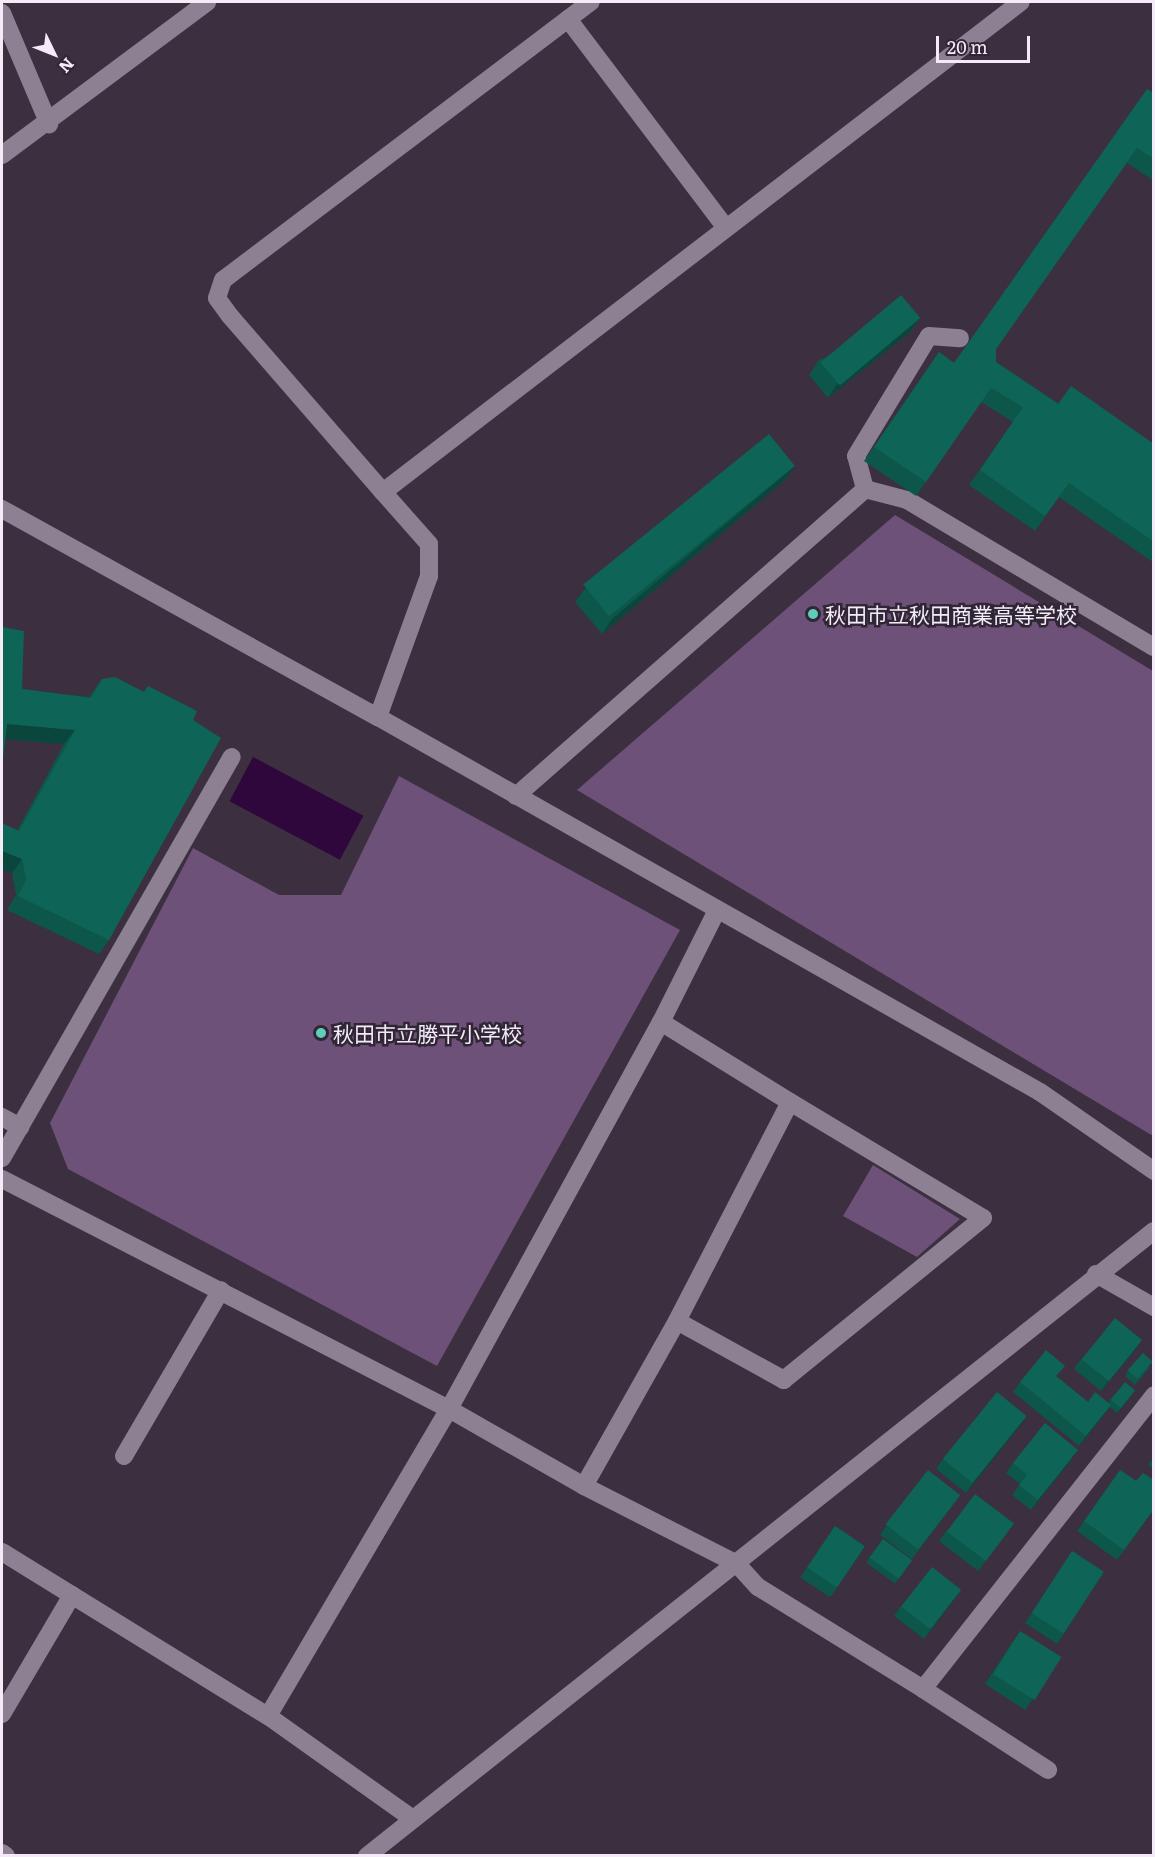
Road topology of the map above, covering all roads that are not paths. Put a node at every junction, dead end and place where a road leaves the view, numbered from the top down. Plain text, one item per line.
1 (207, 2) edge
2 (591, 2) edge
3 (1021, 2) edge
4 (2, 13) edge
5 (568, 19) junction
6 (48, 124) junction
7 (2, 155) edge
8 (726, 228) junction
9 (960, 338) dead end
10 (865, 489) junction
11 (383, 492) junction
12 (2, 509) edge
13 (1154, 647) edge
14 (378, 717) junction
15 (232, 757) dead end
16 (516, 796) junction
17 (717, 910) junction
18 (661, 1022) junction
19 (790, 1102) junction
20 (2, 1117) edge
21 (20, 1127) junction
22 (2, 1158) edge
23 (1154, 1171) edge
24 (2, 1179) edge
25 (1154, 1231) edge
26 (1096, 1274) junction
27 (221, 1290) junction
28 (1154, 1307) edge
29 (677, 1321) junction
30 (1154, 1395) edge
31 (449, 1409) junction
32 (124, 1456) dead end
33 (584, 1486) junction
34 (2, 1552) edge
35 (737, 1564) junction
36 (72, 1595) junction
37 (923, 1689) junction
38 (2, 1714) edge
39 (268, 1716) junction
40 (1048, 1770) dead end
41 (412, 1819) junction
42 (2, 1853) edge
43 (6, 1856) edge
44 (367, 1856) edge

1 - 6 street
2 - 5 street
3 - 8 street
4 - 6 street
5 - 8 street
5 - 11 street
6 - 7 street
8 - 11 street
9 - 10 street
10 - 13 street
10 - 16 street
11 - 14 street
12 - 14 street
14 - 16 street
15 - 21 street
16 - 17 street
17 - 18 street
17 - 23 street
18 - 19 street
18 - 31 street
19 - 29 street
19 - 29 street
20 - 21 street
21 - 22 street
24 - 27 street
25 - 26 street
26 - 28 street
26 - 35 street
27 - 31 street
27 - 32 street
29 - 33 street
30 - 37 street
31 - 33 street
31 - 39 street
33 - 35 street
34 - 36 street
35 - 37 street
35 - 41 street
36 - 38 street
36 - 39 street
37 - 40 street
39 - 41 street
41 - 44 street
42 - 43 street

